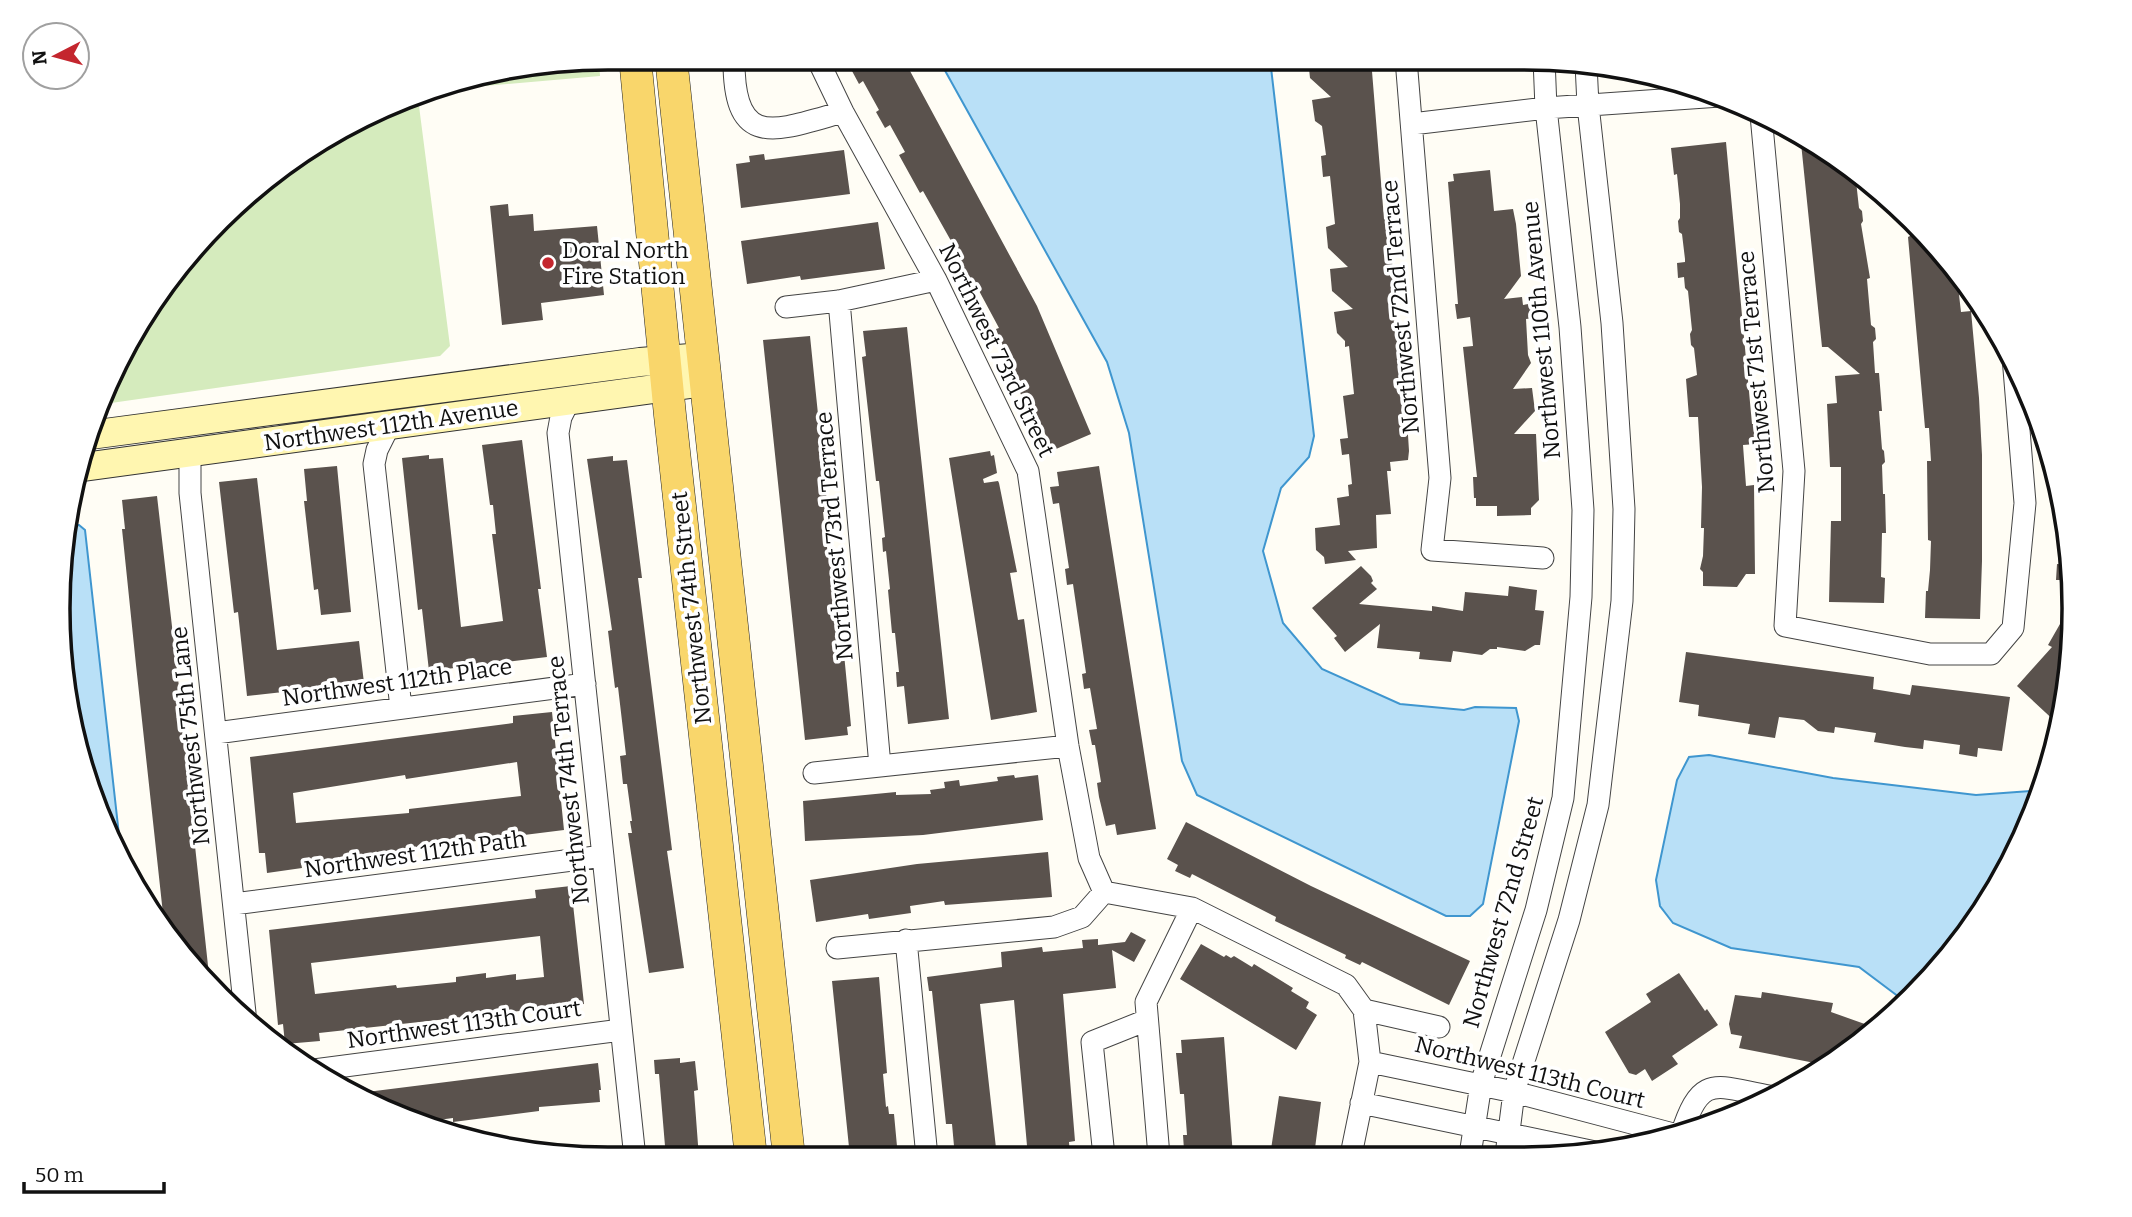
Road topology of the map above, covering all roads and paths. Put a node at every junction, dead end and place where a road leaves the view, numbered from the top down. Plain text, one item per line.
1 (636, 70) edge
2 (672, 70) edge
3 (735, 70) edge
4 (823, 70) edge
5 (1407, 70) edge
6 (1544, 71) edge
7 (1586, 74) edge
8 (1694, 98) edge
9 (1588, 106) junction
10 (1546, 108) junction
11 (843, 112) junction
12 (1412, 124) junction
13 (1762, 126) edge
14 (936, 280) junction
15 (839, 302) junction
16 (786, 307) dead end
17 (704, 369) junction
18 (666, 373) junction
19 (2016, 391) edge
20 (570, 399) junction
21 (159, 426) junction
22 (389, 426) junction
23 (99, 434) edge
24 (186, 453) junction
25 (89, 466) edge
26 (1544, 558) dead end
27 (1581, 597) joint
28 (584, 684) junction
29 (401, 708) junction
30 (216, 733) junction
31 (1068, 746) junction
32 (880, 766) junction
33 (814, 772) dead end
34 (603, 856) junction
35 (1104, 892) junction
36 (234, 904) junction
37 (1192, 908) junction
38 (906, 940) junction
39 (837, 948) dead end
40 (244, 1004) edge
41 (1364, 1010) junction
42 (1147, 1020) junction
43 (1439, 1027) dead end
44 (621, 1030) junction
45 (1370, 1062) junction
46 (328, 1068) edge
47 (1480, 1084) junction
48 (1514, 1092) junction
49 (1756, 1094) edge
50 (1362, 1103) junction
51 (1684, 1122) edge
52 (1474, 1125) junction
53 (1659, 1130) edge
54 (1510, 1132) junction
55 (1566, 1145) edge
56 (634, 1147) edge
57 (750, 1147) edge
58 (788, 1147) edge
59 (927, 1147) edge
60 (1103, 1147) edge
61 (1158, 1147) edge
62 (1352, 1147) edge
63 (1471, 1147) edge
64 (1507, 1147) edge

1 - 18 main road, Northwest 74th Street
2 - 17 main road, Northwest 74th Street
3 - 11 street
4 - 11 street, Northwest 73rd Street
5 - 12 street, Northwest 72nd Terrace
6 - 10 street, Northwest 110th Avenue
7 - 9 street
8 - 9 street
9 - 10 street
9 - 48 street
10 - 12 street
10 - 27 street, Northwest 110th Avenue
11 - 14 street, Northwest 73rd Street
12 - 26 street, Northwest 72nd Terrace
13 - 19 street, Northwest 71st Terrace
14 - 15 street
14 - 31 street, Northwest 73rd Street
15 - 16 street
15 - 32 street, Northwest 73rd Terrace
17 - 18 street, Northwest 112th Avenue
17 - 58 main road, Northwest 74th Street
18 - 20 street, Northwest 112th Avenue
18 - 21 street, Northwest 112th Avenue
18 - 57 main road, Northwest 74th Street
20 - 22 street, Northwest 112th Avenue
20 - 28 street, Northwest 74th Terrace
21 - 23 street, Northwest 112th Avenue
21 - 24 street
22 - 24 street, Northwest 112th Avenue
22 - 29 street
24 - 25 street, Northwest 112th Avenue
24 - 30 street, Northwest 75th Lane
27 - 47 street, Northwest 72nd Street
28 - 29 street, Northwest 112th Place
28 - 34 street, Northwest 74th Terrace
29 - 30 street, Northwest 112th Place
30 - 36 street, Northwest 75th Lane
31 - 32 street
31 - 35 street, Northwest 73rd Street
32 - 33 street
34 - 36 street, Northwest 112th Path
34 - 44 street, Northwest 74th Terrace
35 - 37 street
35 - 38 street
36 - 40 street, Northwest 75th Lane
37 - 41 street
37 - 42 street
38 - 39 street
38 - 59 street
41 - 43 street, Northwest 113th Court
41 - 45 street
42 - 60 street
42 - 61 street
44 - 46 street, Northwest 113th Court
44 - 56 street, Northwest 74th Terrace
45 - 47 street, Northwest 113th Court
45 - 50 street
47 - 48 street, Northwest 113th Court
47 - 52 street, Northwest 72nd Street
48 - 53 street, Northwest 113th Court
48 - 54 street
49 - 51 street, Northwest 113th Court
50 - 52 street
50 - 62 street
52 - 54 street
52 - 63 street, Northwest 72nd Street
54 - 55 street
54 - 64 street

